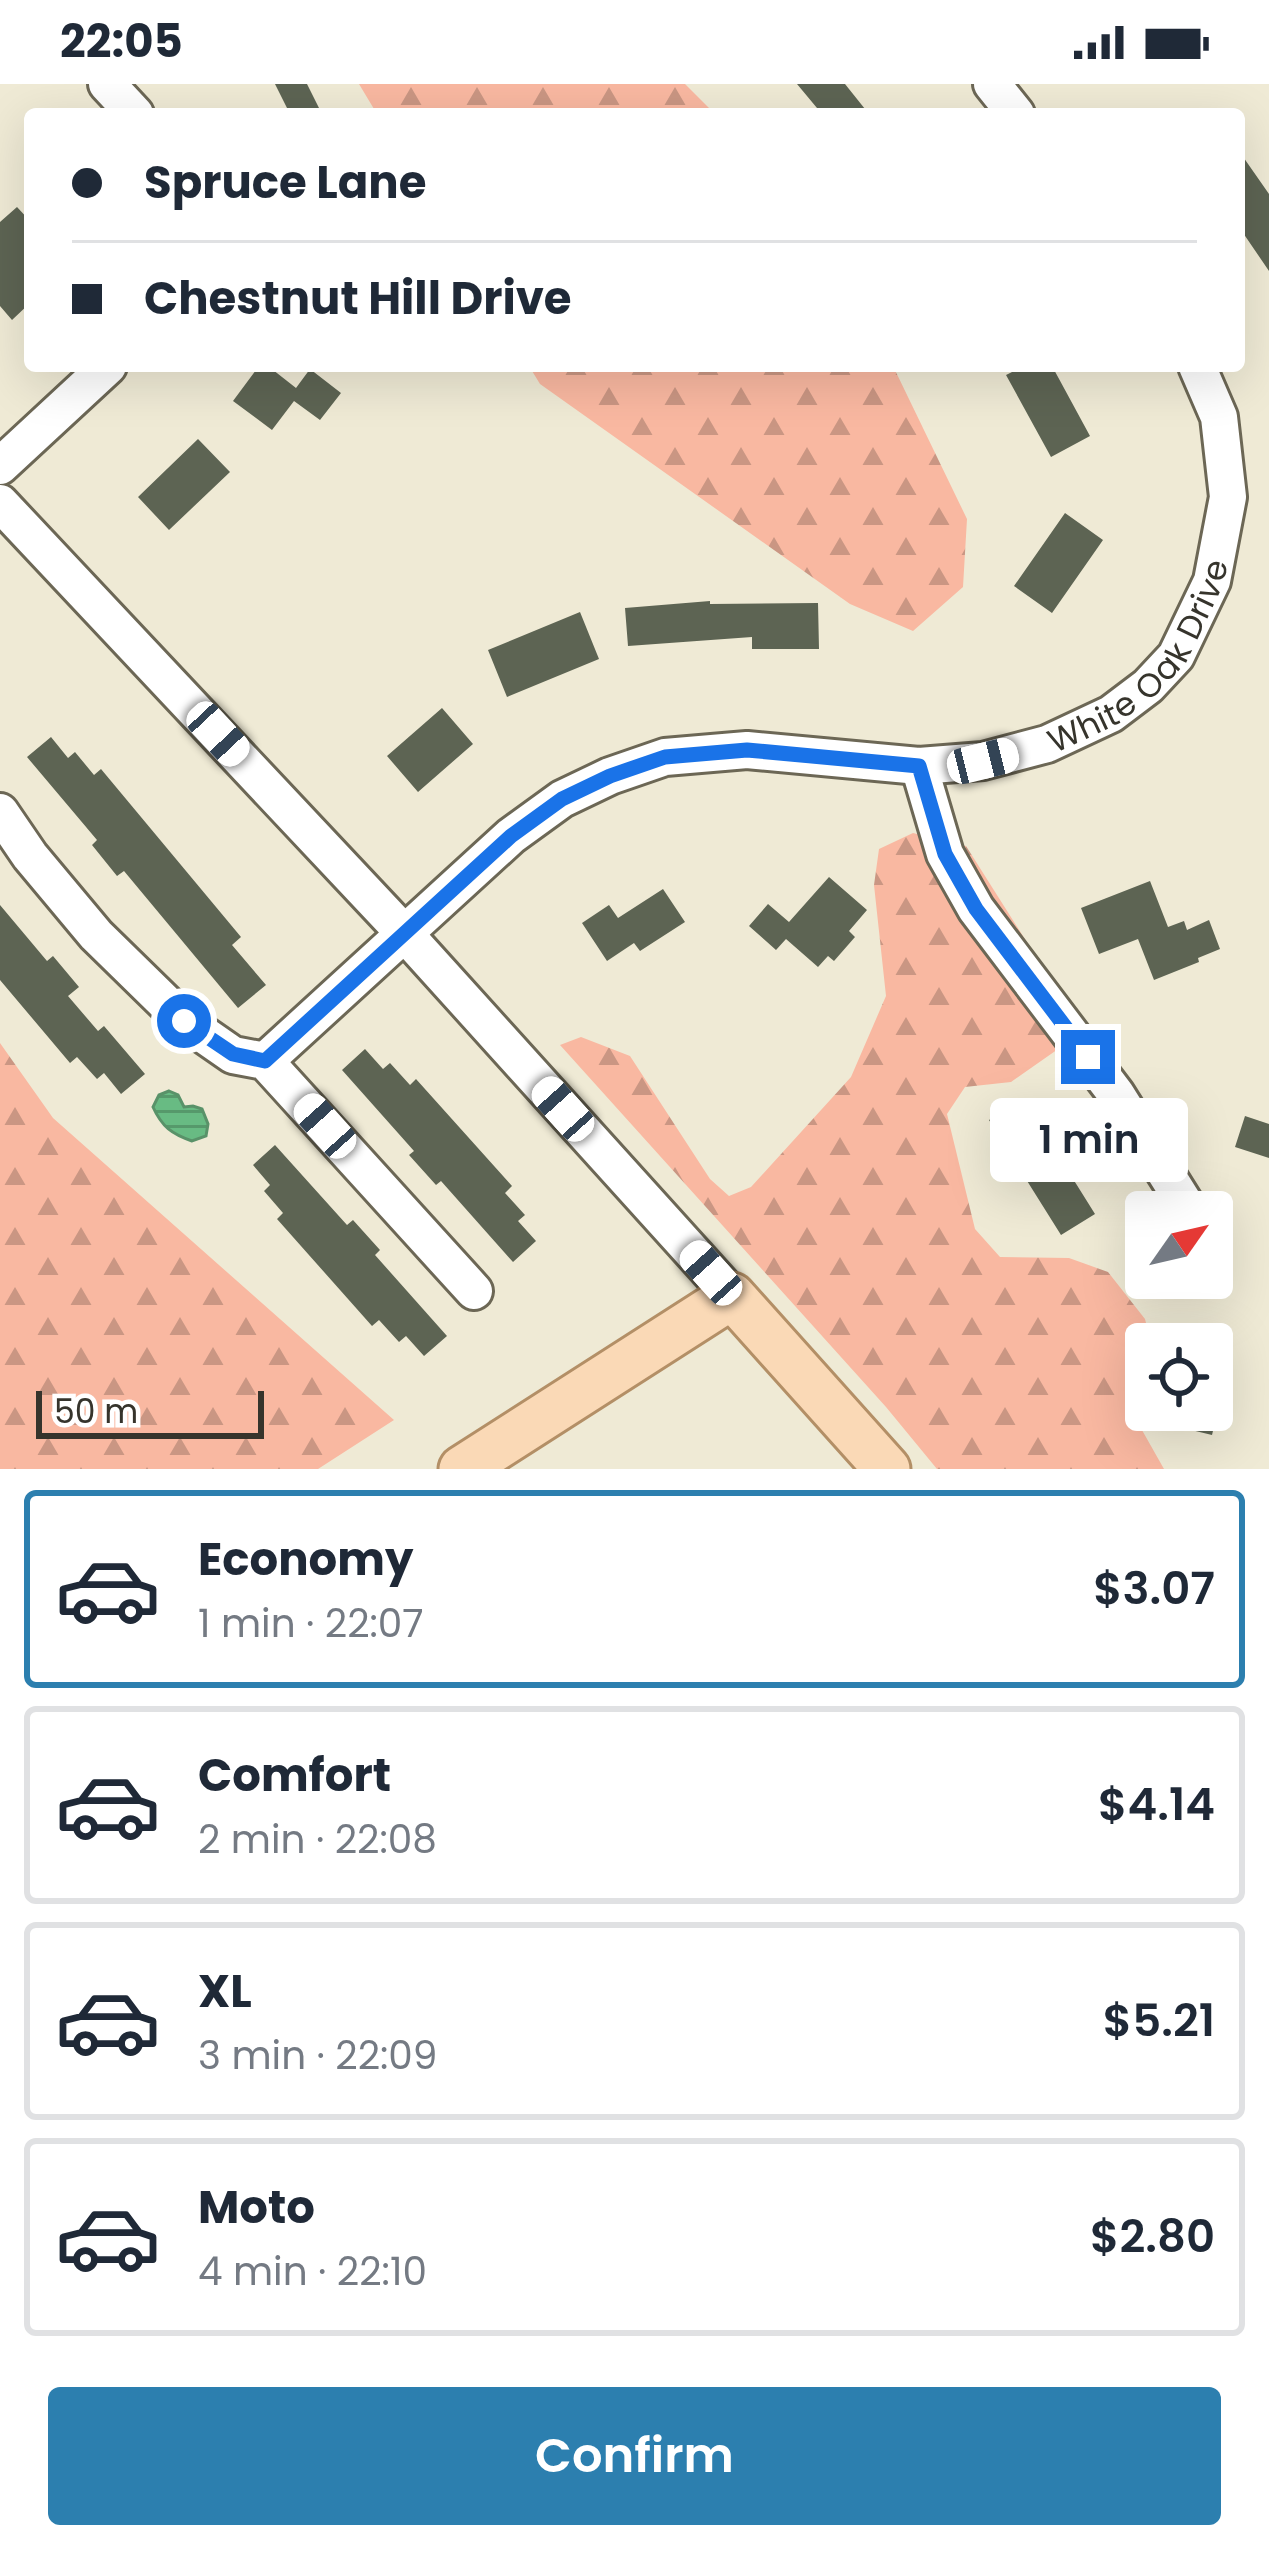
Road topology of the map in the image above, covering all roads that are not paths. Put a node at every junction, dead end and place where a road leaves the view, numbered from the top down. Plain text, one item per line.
1 (107, 84) edge
2 (992, 84) edge
3 (129, 108) edge
4 (1011, 108) edge
5 (102, 372) edge
6 (1199, 372) edge
7 (0, 466) edge
8 (0, 503) edge
9 (919, 766) junction
10 (0, 812) edge
11 (404, 933) junction
12 (265, 1061) junction
13 (1177, 1191) edge
14 (474, 1291) dead end
15 (732, 1296) junction
16 (462, 1469) edge
17 (887, 1469) edge

1 - 3 street
2 - 4 street
5 - 7 street
6 - 9 street, White Oak Drive
8 - 11 street
9 - 11 street, White Oak Drive
9 - 13 street
10 - 12 street
11 - 12 street, White Oak Drive
11 - 15 street
12 - 14 street
15 - 16 main road
15 - 17 main road

